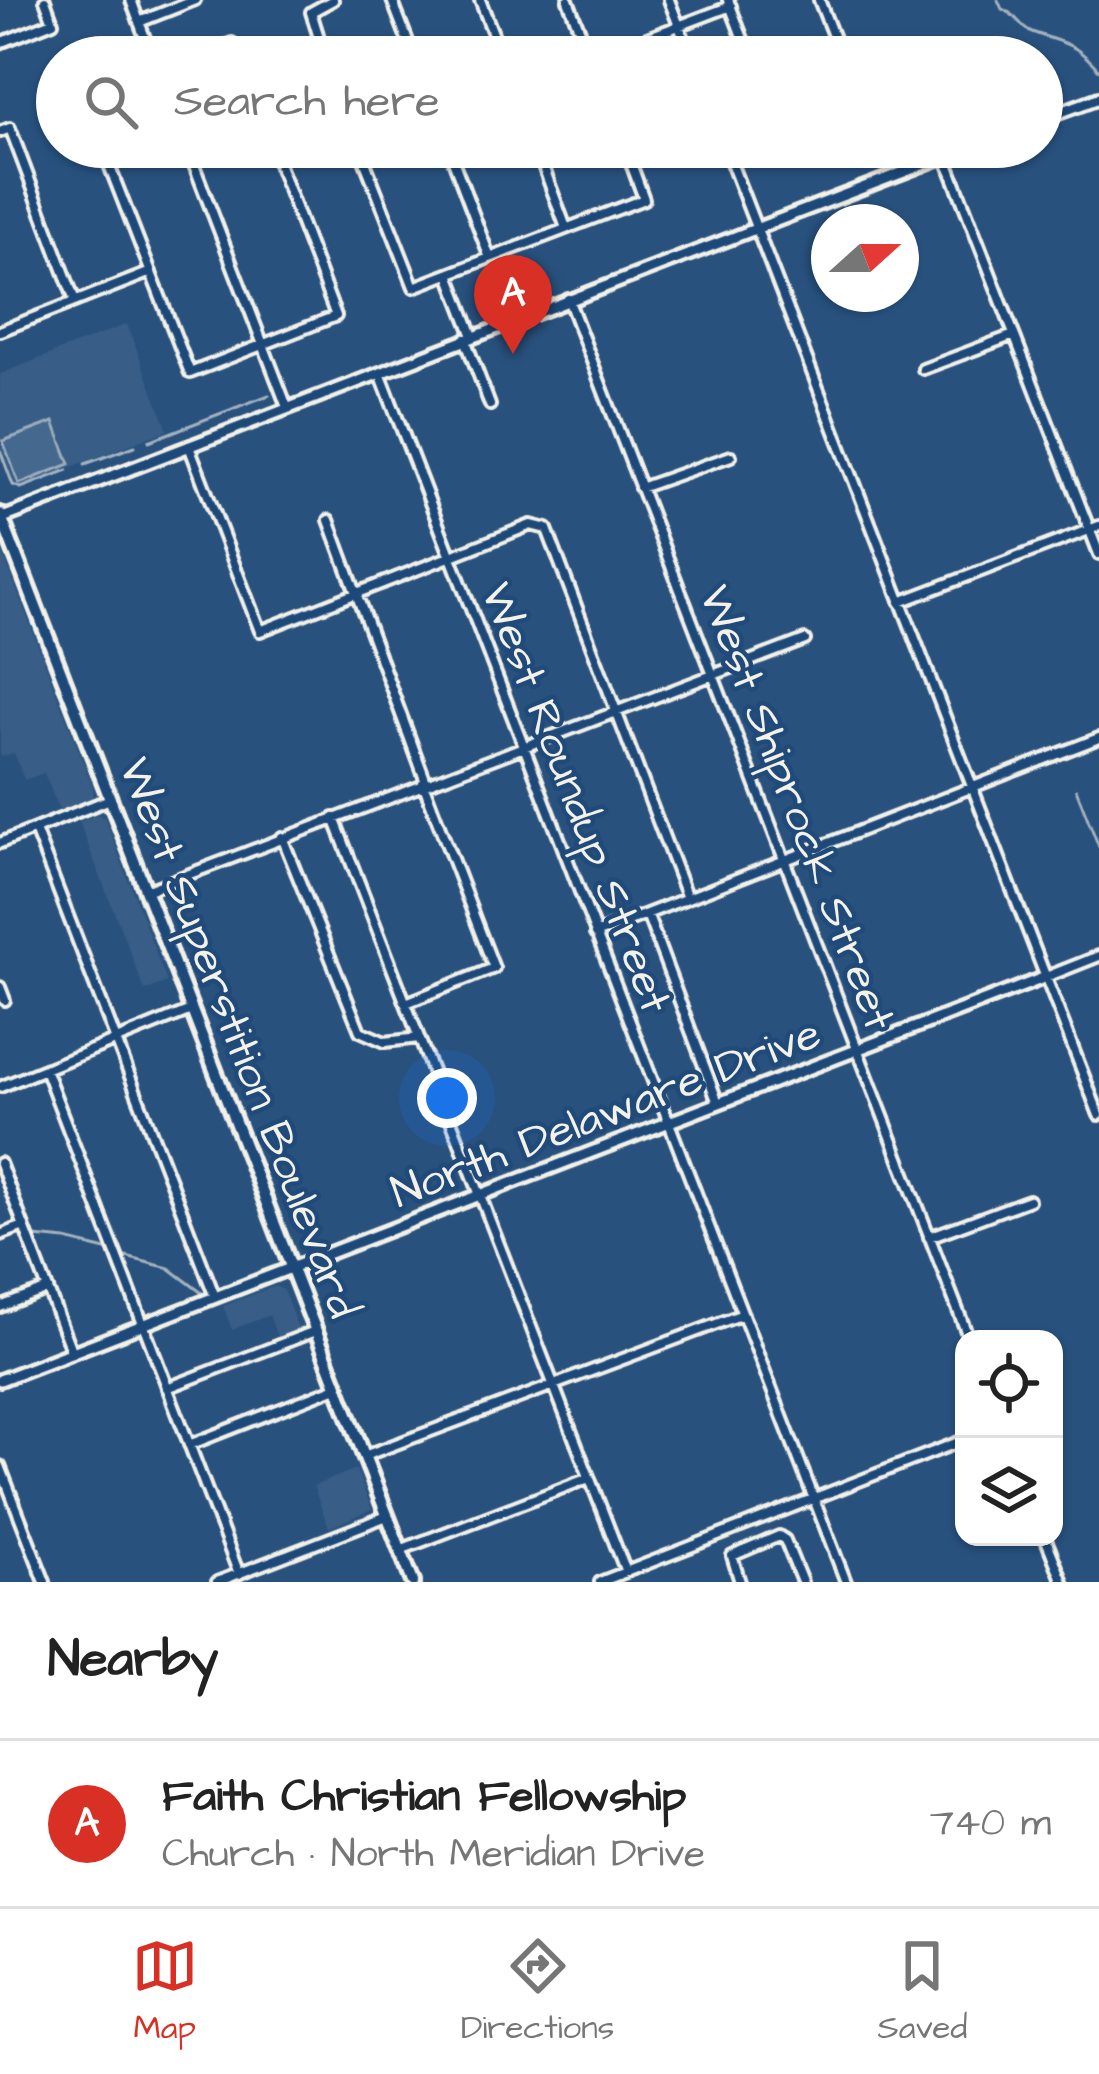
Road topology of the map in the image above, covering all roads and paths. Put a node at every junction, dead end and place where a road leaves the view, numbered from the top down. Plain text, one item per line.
1 (45, 0) edge
2 (131, 0) edge
3 (195, 0) edge
4 (332, 0) edge
5 (392, 0) edge
6 (480, 0) edge
7 (568, 0) edge
8 (669, 0) edge
9 (819, 0) edge
10 (730, 3) edge
11 (139, 22) junction
12 (679, 26) junction
13 (144, 36) edge
14 (318, 36) edge
15 (406, 36) edge
16 (494, 36) edge
17 (584, 36) edge
18 (652, 36) edge
19 (683, 36) edge
20 (742, 36) edge
21 (833, 36) edge
22 (0, 43) edge
23 (1099, 98) edge
24 (1063, 111) edge
25 (5, 130) edge
26 (110, 168) edge
27 (195, 168) edge
28 (280, 168) edge
29 (367, 168) edge
30 (456, 168) edge
31 (544, 168) edge
32 (633, 168) edge
33 (733, 168) edge
34 (913, 168) edge
35 (950, 168) edge
36 (756, 227) junction
37 (566, 228) junction
38 (490, 257) junction
39 (151, 272) junction
40 (449, 274) junction
41 (568, 299) junction
42 (76, 301) junction
43 (0, 329) edge
44 (1014, 334) junction
45 (469, 338) junction
46 (263, 345) junction
47 (923, 369) dead end
48 (379, 372) junction
49 (490, 405) dead end
50 (287, 407) junction
51 (188, 445) junction
52 (731, 456) dead end
53 (640, 488) junction
54 (0, 517) edge
55 (329, 520) dead end
56 (1094, 528) edge
57 (1099, 554) edge
58 (449, 555) junction
59 (355, 593) junction
60 (900, 602) junction
61 (805, 640) dead end
62 (712, 673) junction
63 (616, 710) junction
64 (1099, 738) edge
65 (523, 745) junction
66 (425, 783) junction
67 (972, 786) junction
68 (110, 799) junction
69 (334, 818) junction
70 (35, 830) junction
71 (283, 837) junction
72 (0, 843) edge
73 (784, 861) junction
74 (145, 891) junction
75 (687, 898) junction
76 (646, 914) junction
77 (596, 934) junction
78 (1099, 956) edge
79 (1046, 977) junction
80 (0, 987) edge
81 (5, 1000) dead end
82 (406, 1003) junction
83 (191, 1010) junction
84 (419, 1038) junction
85 (116, 1040) junction
86 (857, 1050) junction
87 (45, 1069) junction
88 (0, 1087) edge
89 (718, 1103) junction
90 (1099, 1115) edge
91 (668, 1123) junction
92 (0, 1164) edge
93 (480, 1195) junction
94 (1030, 1200) dead end
95 (24, 1226) junction
96 (0, 1235) edge
97 (929, 1237) junction
98 (291, 1268) junction
99 (48, 1289) junction
100 (215, 1297) junction
101 (0, 1307) edge
102 (743, 1314) junction
103 (143, 1325) junction
104 (315, 1330) junction
105 (965, 1330) edge
106 (72, 1353) junction
107 (0, 1380) edge
108 (554, 1384) junction
109 (337, 1387) junction
110 (167, 1388) junction
111 (955, 1443) edge
112 (189, 1445) junction
113 (364, 1456) junction
114 (0, 1466) edge
115 (590, 1478) junction
116 (814, 1498) junction
117 (388, 1516) junction
118 (1049, 1546) edge
119 (400, 1550) junction
120 (642, 1566) junction
121 (626, 1572) junction
122 (239, 1574) junction
123 (45, 1582) edge
124 (217, 1582) edge
125 (412, 1582) edge
126 (600, 1582) edge
127 (648, 1582) edge
128 (740, 1582) edge
129 (802, 1582) edge
130 (846, 1582) edge
131 (1063, 1582) edge

1 - 22 street
2 - 11 street
3 - 11 street
4 - 14 street
5 - 15 street
6 - 16 street
7 - 17 street
8 - 12 street
9 - 21 street
10 - 12 street
10 - 20 street
11 - 13 street
12 - 18 street
12 - 19 street
23 - 24 street
25 - 42 street
26 - 39 street
27 - 46 street
28 - 46 street
29 - 40 street
30 - 38 street
31 - 37 street
32 - 37 street
33 - 36 street
34 - 36 street
35 - 44 street
36 - 41 street
36 - 60 street
37 - 38 street
38 - 40 street
39 - 42 street
39 - 46 street
40 - 45 street
41 - 45 street
41 - 53 street, West Shiprock Street
42 - 43 street
44 - 47 street
44 - 56 street
45 - 48 street
45 - 49 street
46 - 50 street
48 - 50 street
48 - 58 street, West Roundup Street
50 - 51 street
51 - 54 street
51 - 59 street
52 - 53 street
53 - 62 street, West Shiprock Street
54 - 68 main road, West Superstition Boulevard
55 - 59 street
56 - 57 street
56 - 60 street
58 - 59 street
58 - 63 street
58 - 65 street, West Roundup Street
59 - 66 street
60 - 67 street
61 - 62 street
62 - 63 street
62 - 73 street, West Shiprock Street
63 - 65 street
63 - 75 street
64 - 67 street
65 - 66 street
65 - 77 street, West Roundup Street
66 - 69 street
66 - 82 street
67 - 73 street
67 - 79 street
68 - 70 street
68 - 74 main road, West Superstition Boulevard
69 - 71 street
69 - 82 street
70 - 72 street
70 - 85 street
71 - 74 street
71 - 84 street
73 - 75 street
73 - 86 street, West Shiprock Street
74 - 83 main road, West Superstition Boulevard
75 - 76 street
76 - 77 street
76 - 89 street
77 - 91 street, West Roundup Street
78 - 79 street, North Delaware Drive
79 - 86 street, North Delaware Drive
79 - 90 street
80 - 81 street
82 - 84 street
83 - 85 street
83 - 98 main road, West Superstition Boulevard
84 - 93 street
85 - 87 street
85 - 100 street
86 - 89 street, North Delaware Drive
86 - 97 street, West Shiprock Street
87 - 88 street
87 - 103 street
89 - 91 street, North Delaware Drive
91 - 93 street, North Delaware Drive
91 - 102 street, West Roundup Street
92 - 95 street
93 - 98 street, North Delaware Drive
93 - 108 street
94 - 97 street
95 - 96 street
95 - 99 street
97 - 105 street, West Shiprock Street
98 - 100 street, North Delaware Drive
98 - 104 main road, West Superstition Boulevard
99 - 101 street
99 - 106 street
100 - 103 street, North Delaware Drive
102 - 108 street
102 - 116 street, West Roundup Street
103 - 106 street, North Delaware Drive
103 - 110 street
104 - 109 main road, West Superstition Boulevard
104 - 110 street
106 - 107 street, North Delaware Drive
108 - 113 street
108 - 115 street
109 - 112 street
109 - 113 main road, West Superstition Boulevard
110 - 112 street
111 - 116 street
112 - 122 street
113 - 117 main road, West Superstition Boulevard
114 - 123 street
115 - 119 street
115 - 121 street
116 - 120 street
116 - 130 street, West Roundup Street
117 - 119 main road, West Superstition Boulevard
117 - 122 street
118 - 131 street
119 - 125 main road, West Superstition Boulevard
120 - 121 street
120 - 127 street
121 - 126 street
122 - 124 street
128 - 129 street

